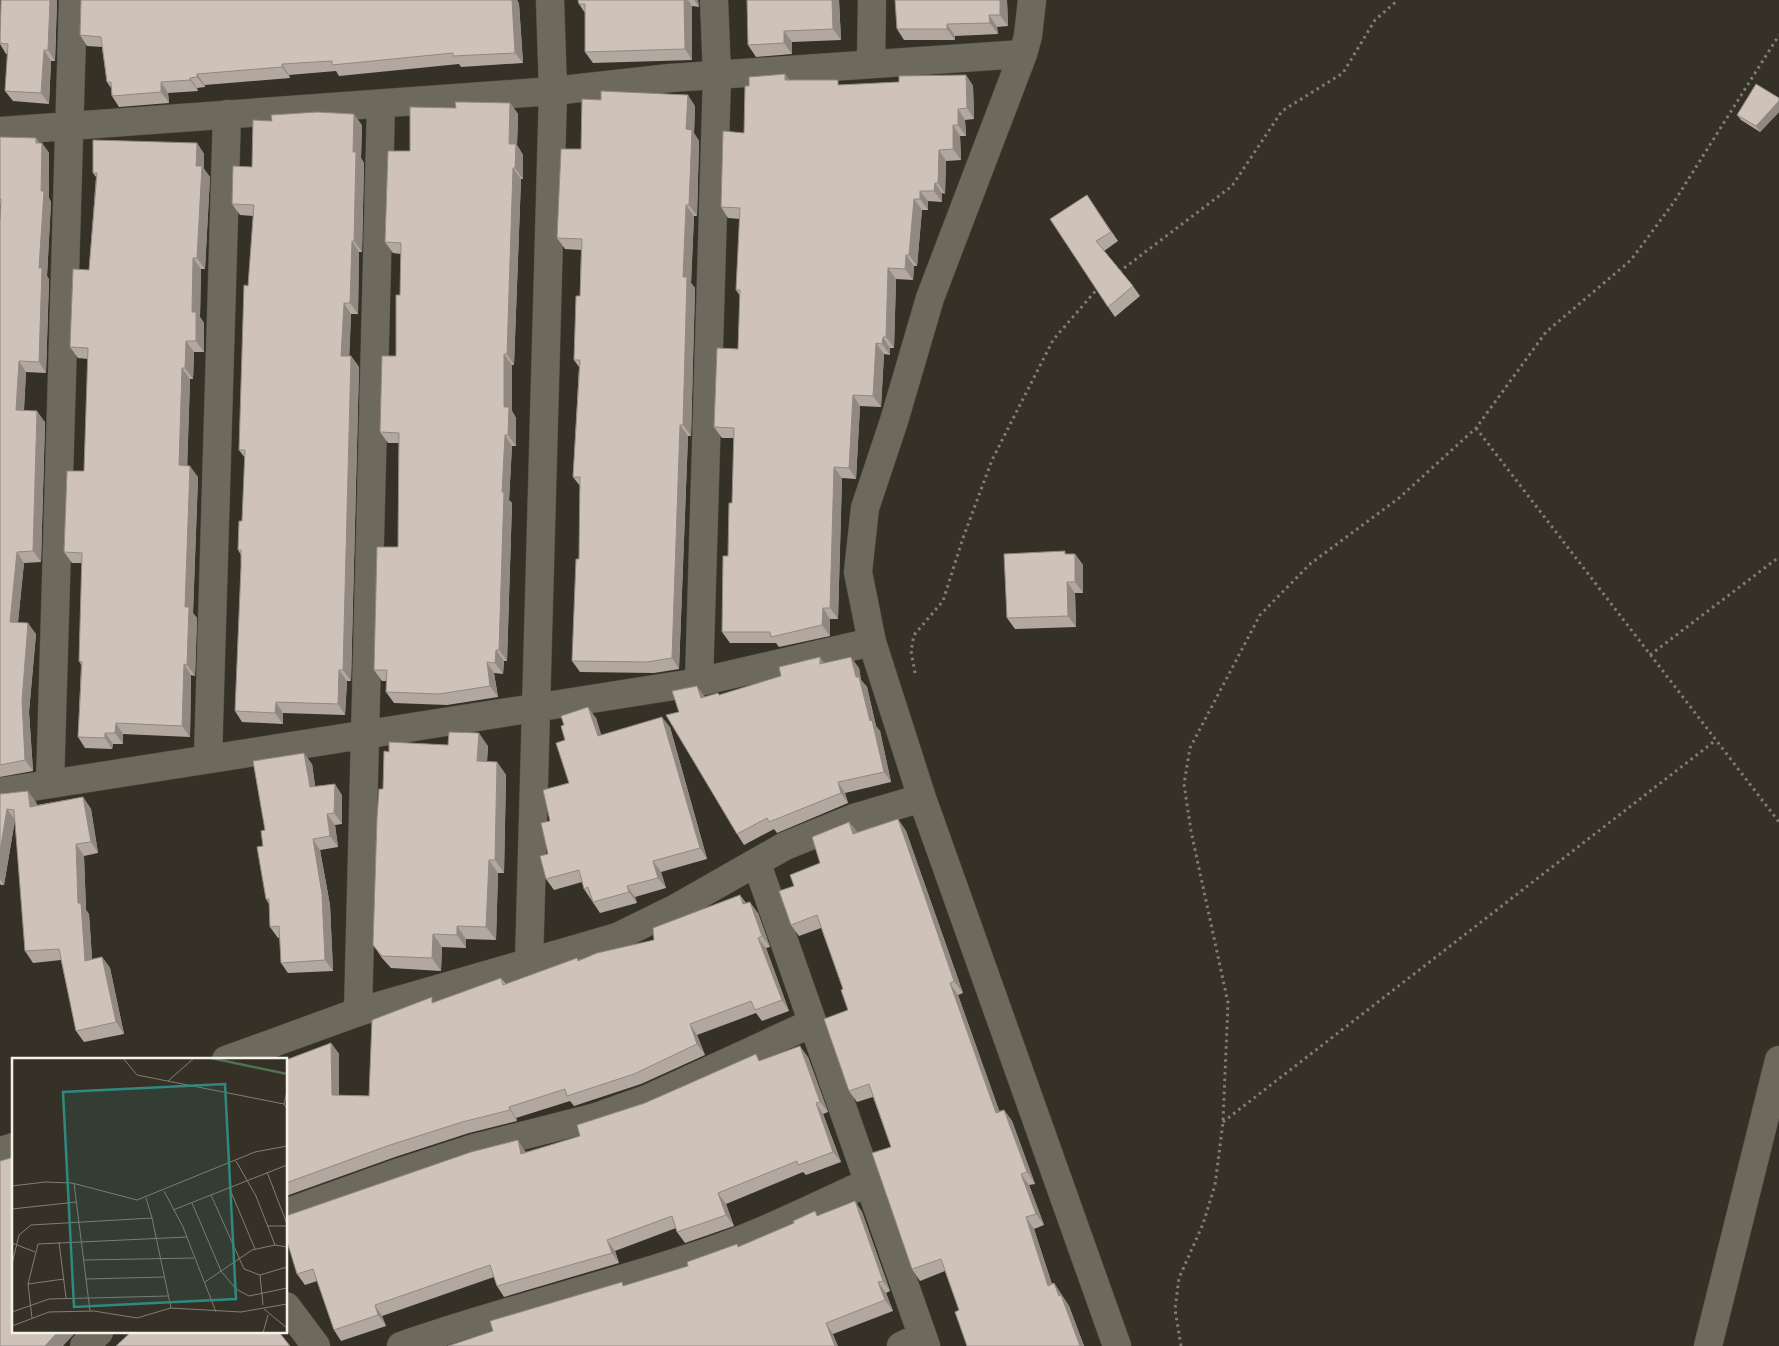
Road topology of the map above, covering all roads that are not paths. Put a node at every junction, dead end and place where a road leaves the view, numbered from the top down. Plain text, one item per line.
1 (73, 0) edge
2 (550, 0) edge
3 (714, 0) edge
4 (872, 0) edge
5 (1032, 0) edge
6 (1023, 54) junction
7 (871, 64) junction
8 (717, 76) junction
9 (553, 92) junction
10 (381, 104) junction
11 (227, 114) junction
12 (70, 124) junction
13 (0, 131) edge
14 (872, 642) junction
15 (699, 682) junction
16 (537, 707) junction
17 (365, 734) junction
18 (208, 758) junction
19 (50, 784) junction
20 (0, 792) edge
21 (922, 798) junction
22 (757, 864) junction
23 (529, 963) junction
24 (358, 1012) junction
25 (812, 1022) junction
26 (232, 1058) edge
27 (1779, 1060) edge
28 (867, 1183) junction
29 (288, 1212) edge
30 (288, 1309) edge
31 (97, 1334) edge
32 (916, 1343) edge
33 (84, 1346) edge
34 (316, 1346) edge
35 (401, 1346) edge
36 (1117, 1346) edge
37 (1708, 1346) edge

1 - 12 street
2 - 9 street
3 - 8 street
4 - 7 street
5 - 6 street
6 - 7 street
6 - 14 street
7 - 8 street
8 - 9 street
8 - 15 street
9 - 10 street
9 - 16 street
10 - 11 street
10 - 17 street
11 - 12 street
11 - 18 street
12 - 13 street
12 - 19 street
14 - 15 street
14 - 21 street
15 - 16 street
16 - 17 street
16 - 23 street
17 - 18 street
17 - 24 street
18 - 19 street
19 - 20 street
21 - 22 street
21 - 36 street
22 - 23 street
22 - 25 street
23 - 24 street
24 - 26 street
25 - 28 street
25 - 29 street
27 - 37 street
28 - 32 street
28 - 35 street
30 - 34 street
31 - 33 street

